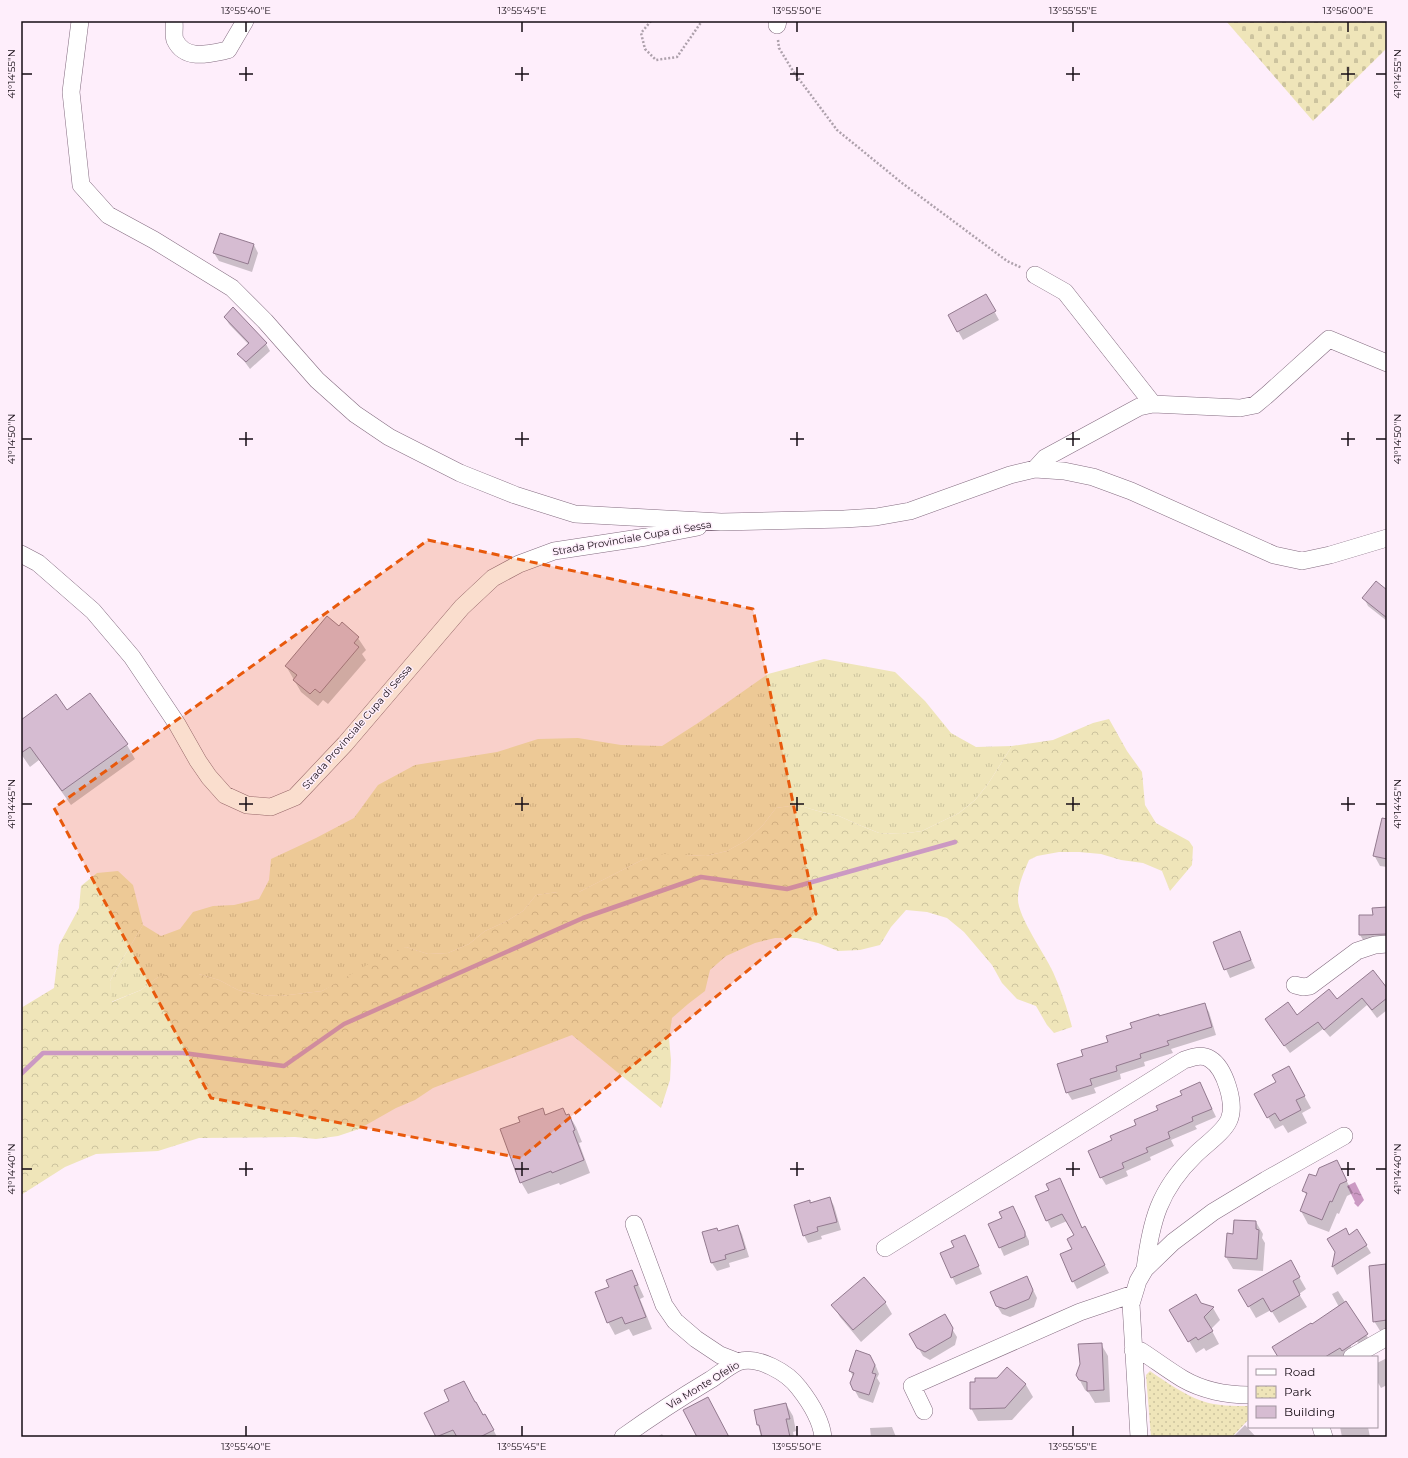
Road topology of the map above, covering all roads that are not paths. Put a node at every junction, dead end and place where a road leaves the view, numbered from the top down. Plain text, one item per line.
1 (80, 21) edge
2 (174, 21) edge
3 (245, 21) edge
4 (1035, 275) road end
5 (1387, 363) edge
6 (1153, 404) junction
7 (1035, 469) junction
8 (721, 522) junction
9 (1387, 538) edge
10 (21, 554) edge
11 (1387, 944) edge
12 (1295, 985) dead end
13 (1344, 1136) dead end
14 (634, 1224) dead end
15 (885, 1248) dead end
16 (1145, 1269) junction
17 (1133, 1294) junction
18 (1387, 1337) edge
19 (1133, 1350) junction
20 (1354, 1356) edge
21 (738, 1362) junction
22 (1248, 1395) edge
23 (924, 1411) dead end
24 (623, 1437) edge
25 (823, 1437) edge
26 (1139, 1437) edge

1 - 8 street
2 - 3 street
4 - 6 street
5 - 6 street
6 - 7 street
7 - 8 street
7 - 9 street
8 - 10 street, Strada Provinciale Cupa di Sessa
11 - 12 street
13 - 16 street
14 - 21 street
15 - 16 street
16 - 17 street
17 - 19 street
17 - 23 street
18 - 20 street
19 - 22 street
19 - 26 street
21 - 24 street, Via Monte Ofelio
21 - 25 street, Via Monte Ofelio

